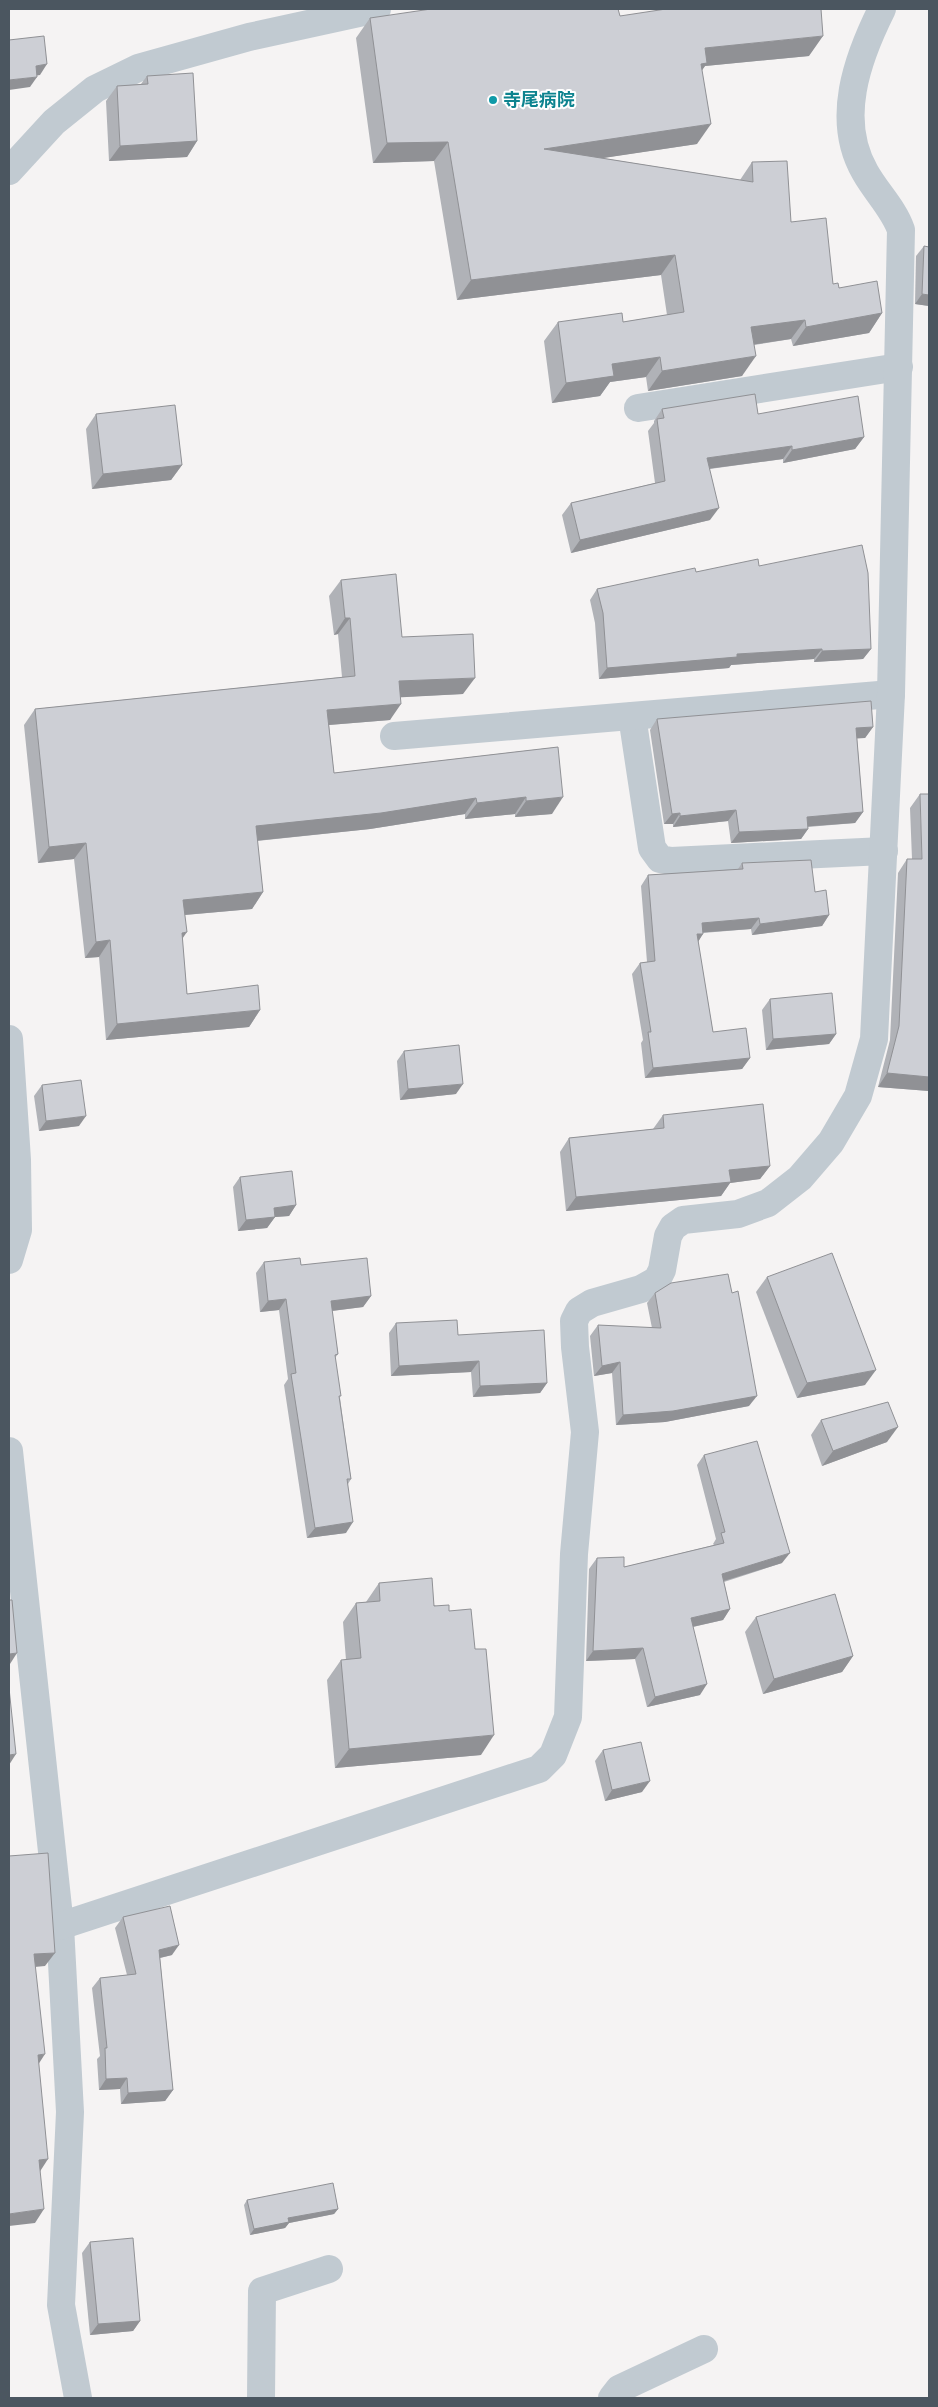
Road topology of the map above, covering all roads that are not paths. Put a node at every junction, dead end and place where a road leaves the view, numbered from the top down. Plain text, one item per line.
1 (377, 9) edge
2 (882, 9) edge
3 (9, 171) edge
4 (899, 367) junction
5 (638, 408) dead end
6 (891, 694) junction
7 (632, 716) junction
8 (394, 736) dead end
9 (884, 851) junction
10 (9, 1039) edge
11 (9, 1260) edge
12 (9, 1451) edge
13 (60, 1926) junction
14 (329, 2269) dead end
15 (704, 2349) dead end
16 (78, 2398) edge
17 (261, 2398) edge
18 (612, 2398) edge

1 - 3 street
2 - 4 street
4 - 5 street
4 - 6 street
6 - 7 street
6 - 9 street
7 - 8 street
7 - 9 street
9 - 13 street
10 - 11 street
12 - 13 street
13 - 16 street
14 - 17 street
15 - 18 street

